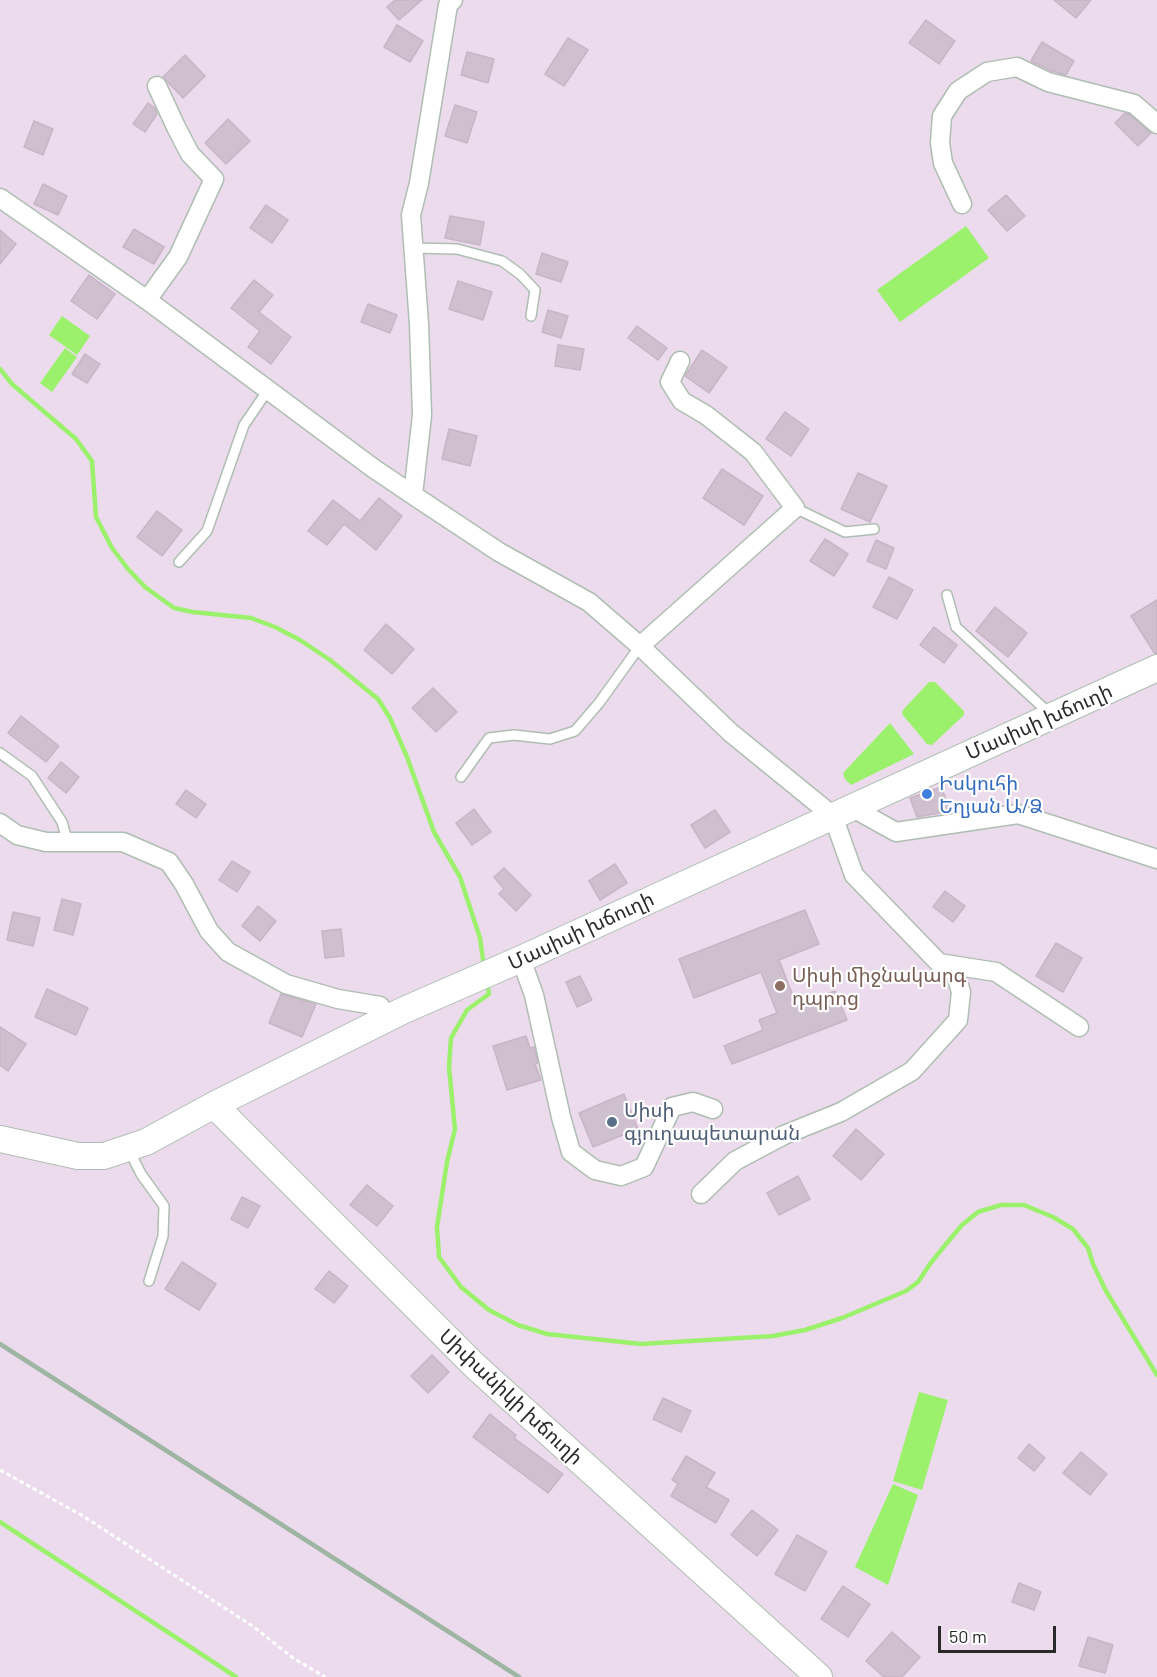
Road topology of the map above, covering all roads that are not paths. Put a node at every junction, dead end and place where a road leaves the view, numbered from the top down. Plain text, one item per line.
1 (448, 2) edge
2 (157, 86) dead end
3 (1157, 124) edge
4 (0, 198) edge
5 (962, 204) dead end
6 (413, 248) junction
7 (147, 300) junction
8 (531, 316) dead end
9 (680, 361) dead end
10 (268, 390) junction
11 (413, 495) junction
12 (795, 508) junction
13 (874, 529) dead end
14 (178, 562) dead end
15 (947, 595) dead end
16 (640, 646) junction
17 (1157, 668) edge
18 (1052, 716) junction
19 (0, 753) edge
20 (461, 777) dead end
21 (842, 811) junction
22 (0, 824) edge
23 (68, 843) junction
24 (1157, 859) edge
25 (521, 959) junction
26 (953, 965) junction
27 (395, 1014) junction
28 (1079, 1027) dead end
29 (214, 1106) junction
30 (713, 1109) dead end
31 (0, 1139) edge
32 (128, 1148) junction
33 (701, 1194) dead end
34 (149, 1281) dead end
35 (819, 1677) edge

1 - 6 street
2 - 7 street
3 - 5 street
4 - 7 street
6 - 8 lane
6 - 11 street
7 - 10 street
9 - 12 street
10 - 11 street
10 - 14 lane
11 - 16 street
12 - 13 lane
12 - 16 street
15 - 18 lane
16 - 20 lane
16 - 21 street
17 - 18 main road, Մասիսի խճուղի
18 - 21 main road, Մասիսի խճուղի
19 - 23 lane
21 - 24 street
21 - 25 main road, Մասիսի խճուղի
21 - 26 street
22 - 23 street
23 - 27 street
25 - 27 main road, Մասիսի խճուղի
25 - 30 street
26 - 28 street
26 - 33 street
27 - 29 main road, Մասիսի խճուղի
29 - 32 main road, Մասիսի խճուղի
29 - 35 main road, Սիփանիկի խճուղի
31 - 32 main road, Մասիսի խճուղի
32 - 34 lane

